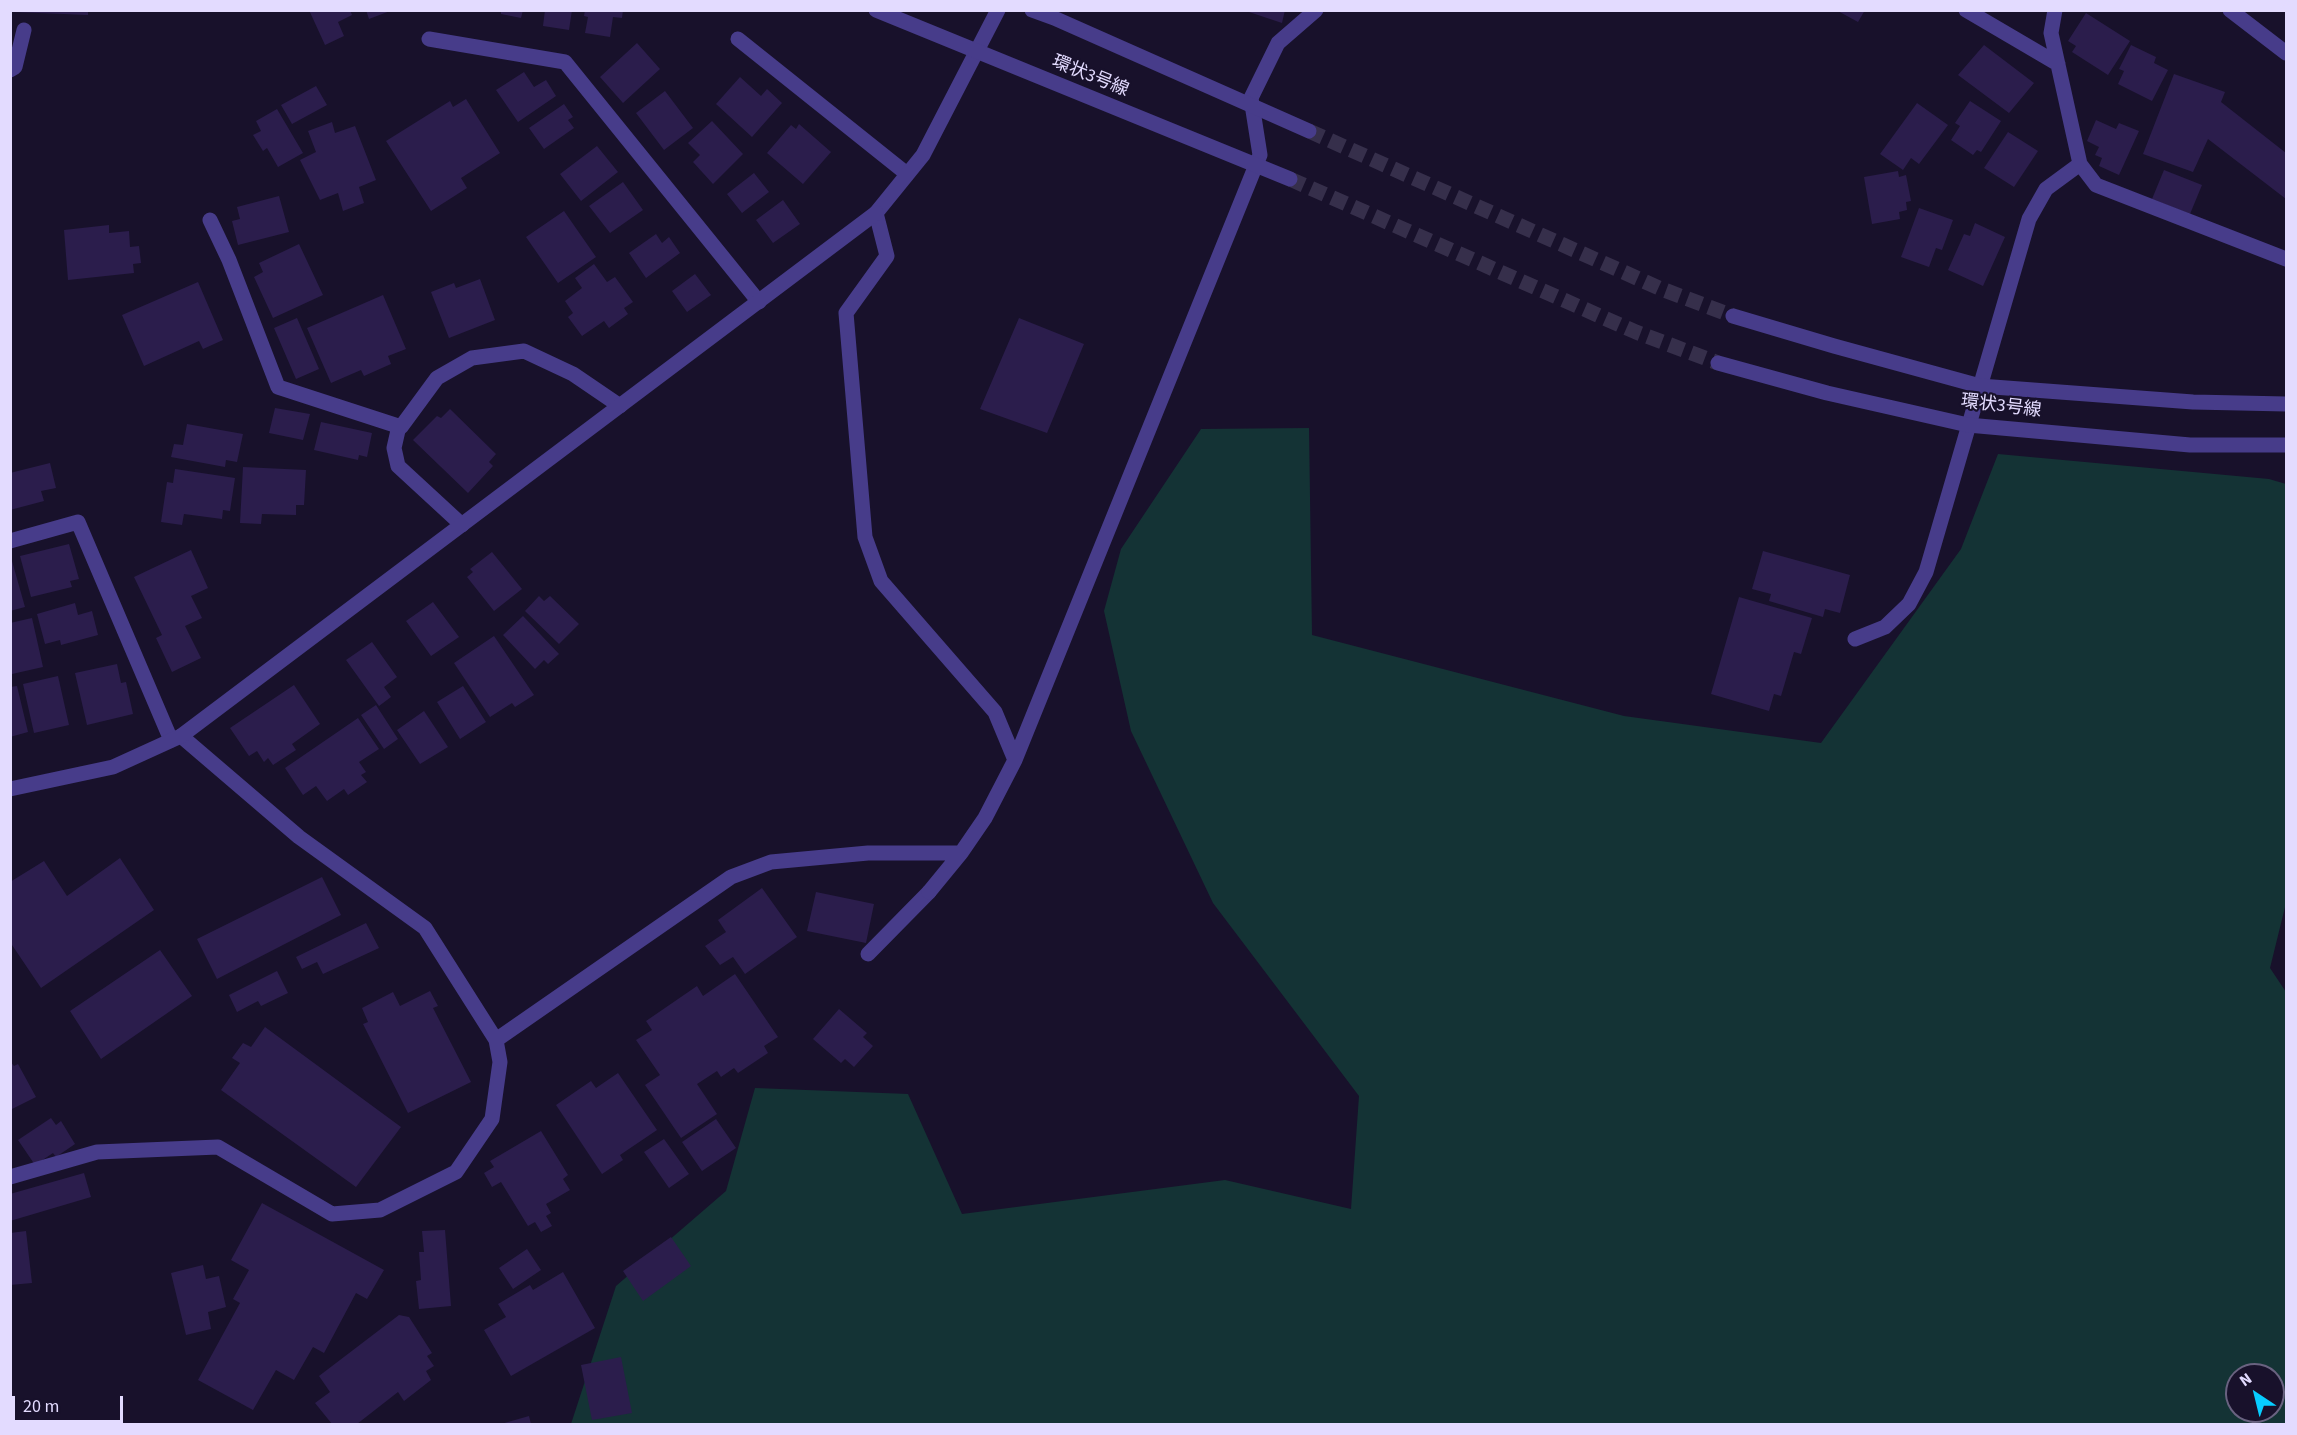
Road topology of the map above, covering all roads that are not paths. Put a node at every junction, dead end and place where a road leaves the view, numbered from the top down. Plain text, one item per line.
1 (876, 10) edge
2 (998, 10) edge
3 (1032, 10) edge
4 (1316, 10) edge
5 (1966, 10) edge
6 (2055, 10) edge
7 (2230, 10) edge
8 (24, 30) dead end
9 (429, 39) dead end
10 (738, 39) dead end
11 (2286, 53) edge
12 (2058, 64) junction
13 (10, 70) edge
14 (1309, 131) tunnel mouth
15 (2080, 164) junction
16 (908, 174) junction
17 (1290, 179) tunnel mouth
18 (876, 213) junction
19 (210, 220) dead end
20 (2286, 260) edge
21 (759, 303) junction
22 (1733, 316) tunnel mouth
23 (1718, 363) tunnel mouth
24 (1980, 386) junction
25 (2286, 404) edge
26 (620, 406) junction
27 (1968, 425) junction
28 (399, 426) junction
29 (2286, 445) edge
30 (462, 525) junction
31 (10, 541) edge
32 (1855, 639) dead end
33 (176, 738) junction
34 (1015, 760) junction
35 (10, 789) edge
36 (962, 852) junction
37 (868, 954) dead end
38 (496, 1040) junction
39 (10, 1177) edge

1 - 17 street, 環状3号線, bridge
2 - 16 street
3 - 14 street, 環状3号線, bridge
4 - 34 street
5 - 12 street
6 - 12 street
7 - 11 street
8 - 13 street
9 - 21 street
10 - 16 street
12 - 15 street
15 - 20 street
15 - 24 street
16 - 18 street
18 - 21 street
18 - 34 street
19 - 28 street
21 - 26 street
22 - 24 street, 環状3号線
23 - 27 street, 環状3号線
24 - 25 street, 環状3号線
24 - 27 street
26 - 28 street
26 - 30 street
27 - 29 street, 環状3号線
27 - 32 street
28 - 30 street
30 - 33 street
31 - 33 street
33 - 35 street
33 - 38 street
34 - 36 street
36 - 37 street
36 - 38 street
38 - 39 street

